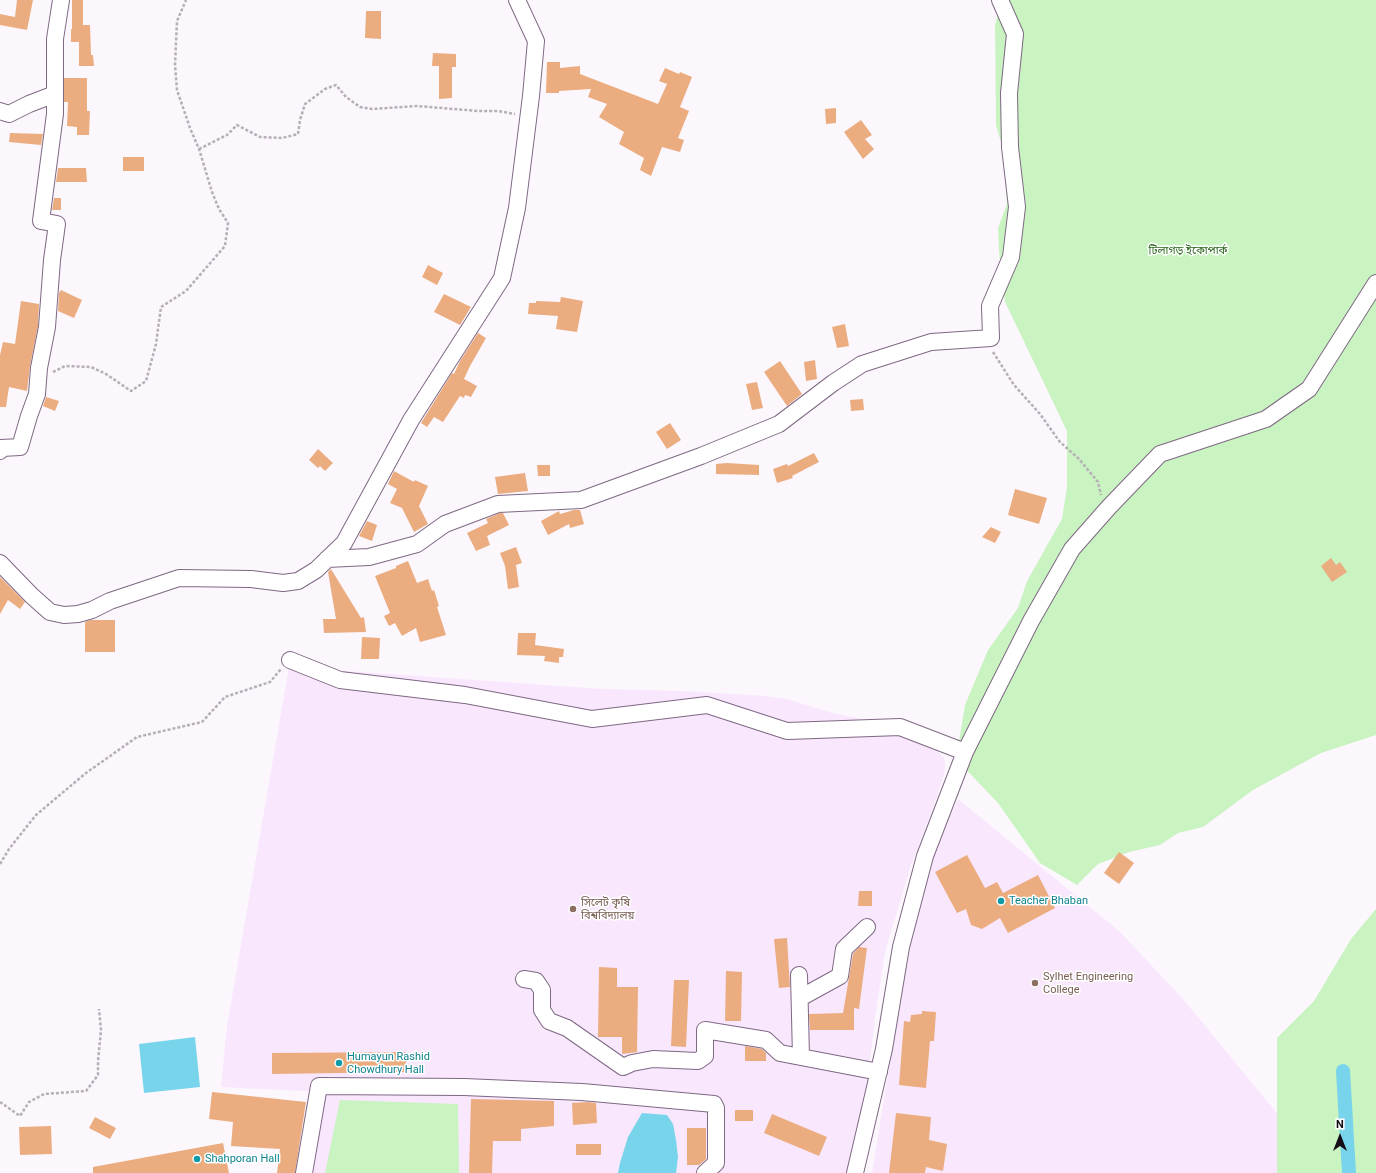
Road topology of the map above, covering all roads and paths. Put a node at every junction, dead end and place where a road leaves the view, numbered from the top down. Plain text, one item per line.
1 (61, 0) edge
2 (186, 0) edge
3 (517, 0) edge
4 (1000, 0) edge
5 (55, 94) junction
6 (0, 111) edge
7 (528, 117) junction
8 (199, 150) junction
9 (1376, 283) edge
10 (991, 338) junction
11 (48, 375) dead end
12 (0, 451) edge
13 (1105, 511) junction
14 (327, 560) junction
15 (0, 563) edge
16 (290, 660) joint
17 (964, 752) junction
18 (0, 864) edge
19 (867, 927) dead end
20 (799, 975) dead end
21 (524, 978) dead end
22 (800, 998) junction
23 (99, 1009) dead end
24 (801, 1057) junction
25 (879, 1072) junction
26 (0, 1102) edge
27 (304, 1173) edge
28 (705, 1173) edge
29 (855, 1173) edge

1 - 5 street
2 - 8 path
3 - 7 street
4 - 10 street
5 - 6 street
5 - 12 street
7 - 8 path
7 - 14 street
8 - 11 path
9 - 13 street
10 - 13 path
10 - 14 street
13 - 17 street
14 - 15 street
16 - 17 street
16 - 18 path
17 - 25 street
19 - 22 street
20 - 22 street
21 - 24 street
22 - 24 street
23 - 26 path
24 - 25 street
25 - 29 street
27 - 28 street

